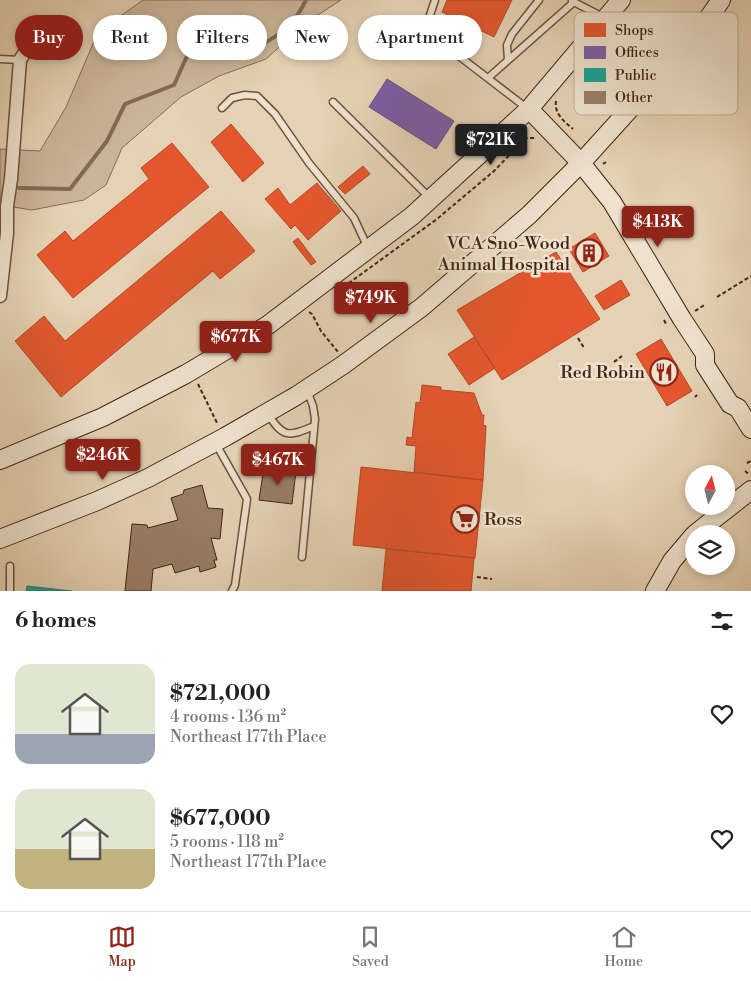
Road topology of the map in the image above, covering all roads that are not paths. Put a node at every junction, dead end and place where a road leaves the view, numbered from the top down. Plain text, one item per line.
1 (435, 0) edge
2 (539, 0) edge
3 (621, 0) edge
4 (721, 0) edge
5 (573, 1) edge
6 (594, 12) edge
7 (611, 12) edge
8 (713, 12) edge
9 (574, 56) edge
10 (0, 59) edge
11 (15, 60) edge
12 (20, 60) edge
13 (508, 60) junction
14 (488, 78) junction
15 (333, 102) dead end
16 (222, 108) dead end
17 (530, 109) junction
18 (624, 115) edge
19 (581, 163) junction
20 (431, 199) junction
21 (368, 249) junction
22 (0, 296) edge
23 (306, 389) junction
24 (268, 413) junction
25 (314, 426) junction
26 (751, 429) edge
27 (220, 439) junction
28 (0, 460) edge
29 (751, 490) edge
30 (706, 525) edge
31 (0, 539) edge
32 (685, 545) edge
33 (302, 557) dead end
34 (10, 566) dead end
35 (10, 591) edge
36 (232, 591) edge
37 (655, 591) edge

1 - 14 lane
2 - 13 lane
3 - 7 street
4 - 8 street
5 - 6 lane
5 - 13 lane
9 - 17 street
10 - 11 lane
12 - 22 street
13 - 14 lane
14 - 17 lane
15 - 20 lane
16 - 21 lane
17 - 19 street
17 - 20 street
18 - 19 street
19 - 23 street
19 - 26 street
20 - 21 street
21 - 28 street
23 - 24 street
23 - 25 lane
24 - 25 lane
24 - 27 street
25 - 33 lane
27 - 31 street
27 - 36 lane
29 - 30 street
32 - 37 street
34 - 35 lane

